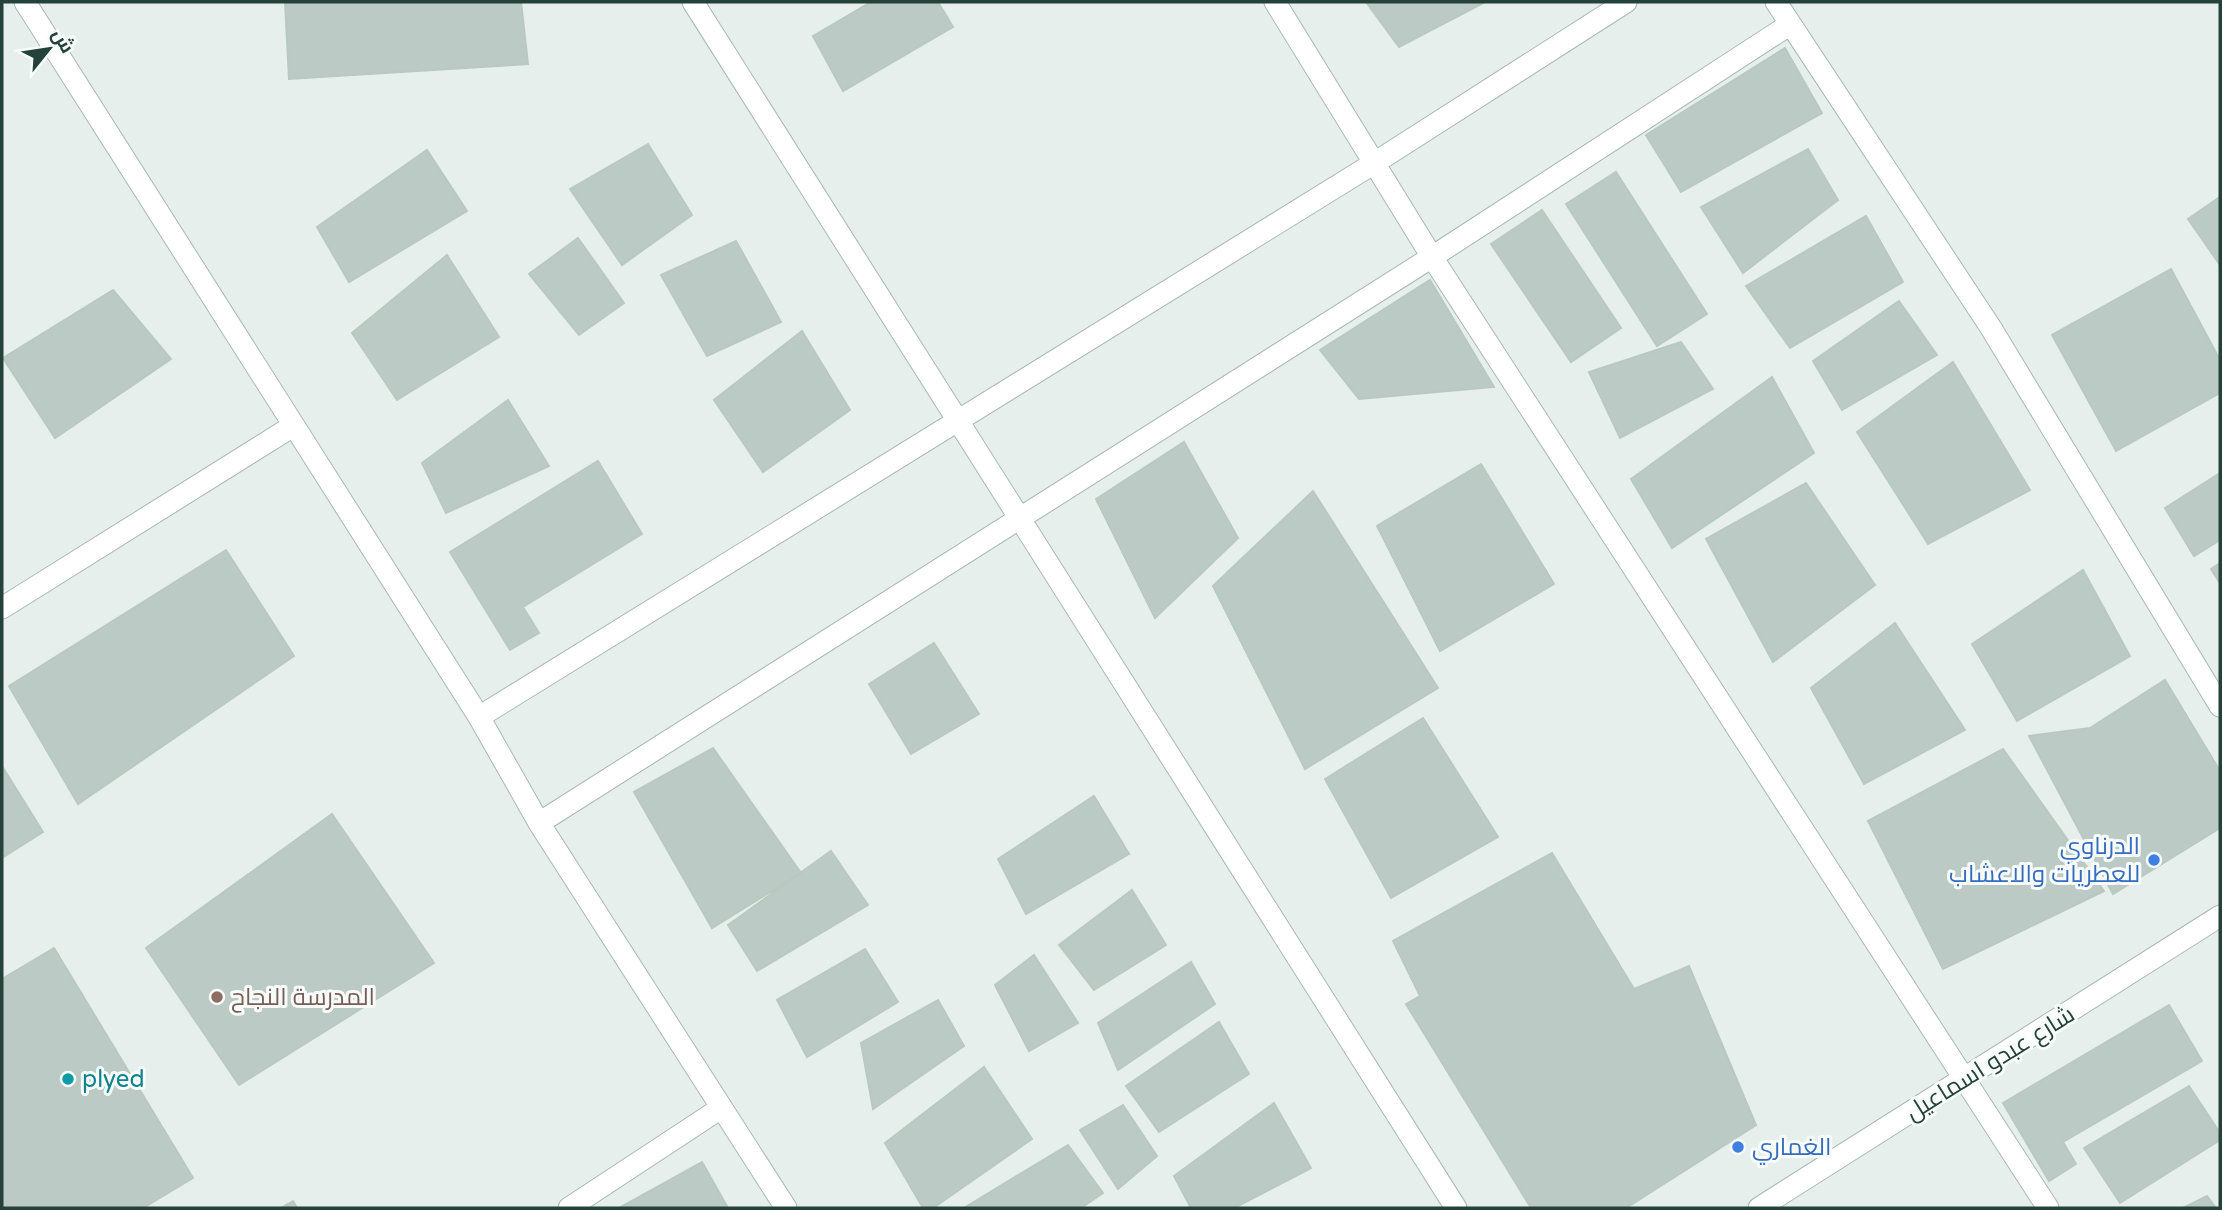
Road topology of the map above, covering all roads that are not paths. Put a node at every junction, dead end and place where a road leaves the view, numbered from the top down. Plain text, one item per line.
1 (25, 2) edge
2 (694, 2) edge
3 (1275, 2) edge
4 (1626, 2) edge
5 (1776, 2) edge
6 (1789, 25) junction
7 (1376, 162) junction
8 (1432, 257) junction
9 (956, 421) junction
10 (293, 426) junction
11 (1019, 519) junction
12 (2, 608) edge
13 (2220, 706) edge
14 (479, 717) junction
15 (539, 823) junction
16 (2220, 916) edge
17 (1965, 1079) junction
18 (721, 1108) junction
19 (569, 1208) edge
20 (786, 1208) edge
21 (1456, 1208) edge
22 (1759, 1208) edge
23 (2048, 1208) edge

1 - 10 street
2 - 9 street
3 - 7 street
4 - 7 street
5 - 6 street
6 - 8 street
6 - 13 street
7 - 8 street
7 - 9 street
8 - 11 street
8 - 17 street
9 - 11 street
9 - 14 street
10 - 12 street
10 - 14 street
11 - 15 street
11 - 21 street
14 - 15 street
15 - 18 street
16 - 17 street, شارع عبدو اسماعيل
17 - 22 street, شارع عبدو اسماعيل
17 - 23 street
18 - 19 street
18 - 20 street

